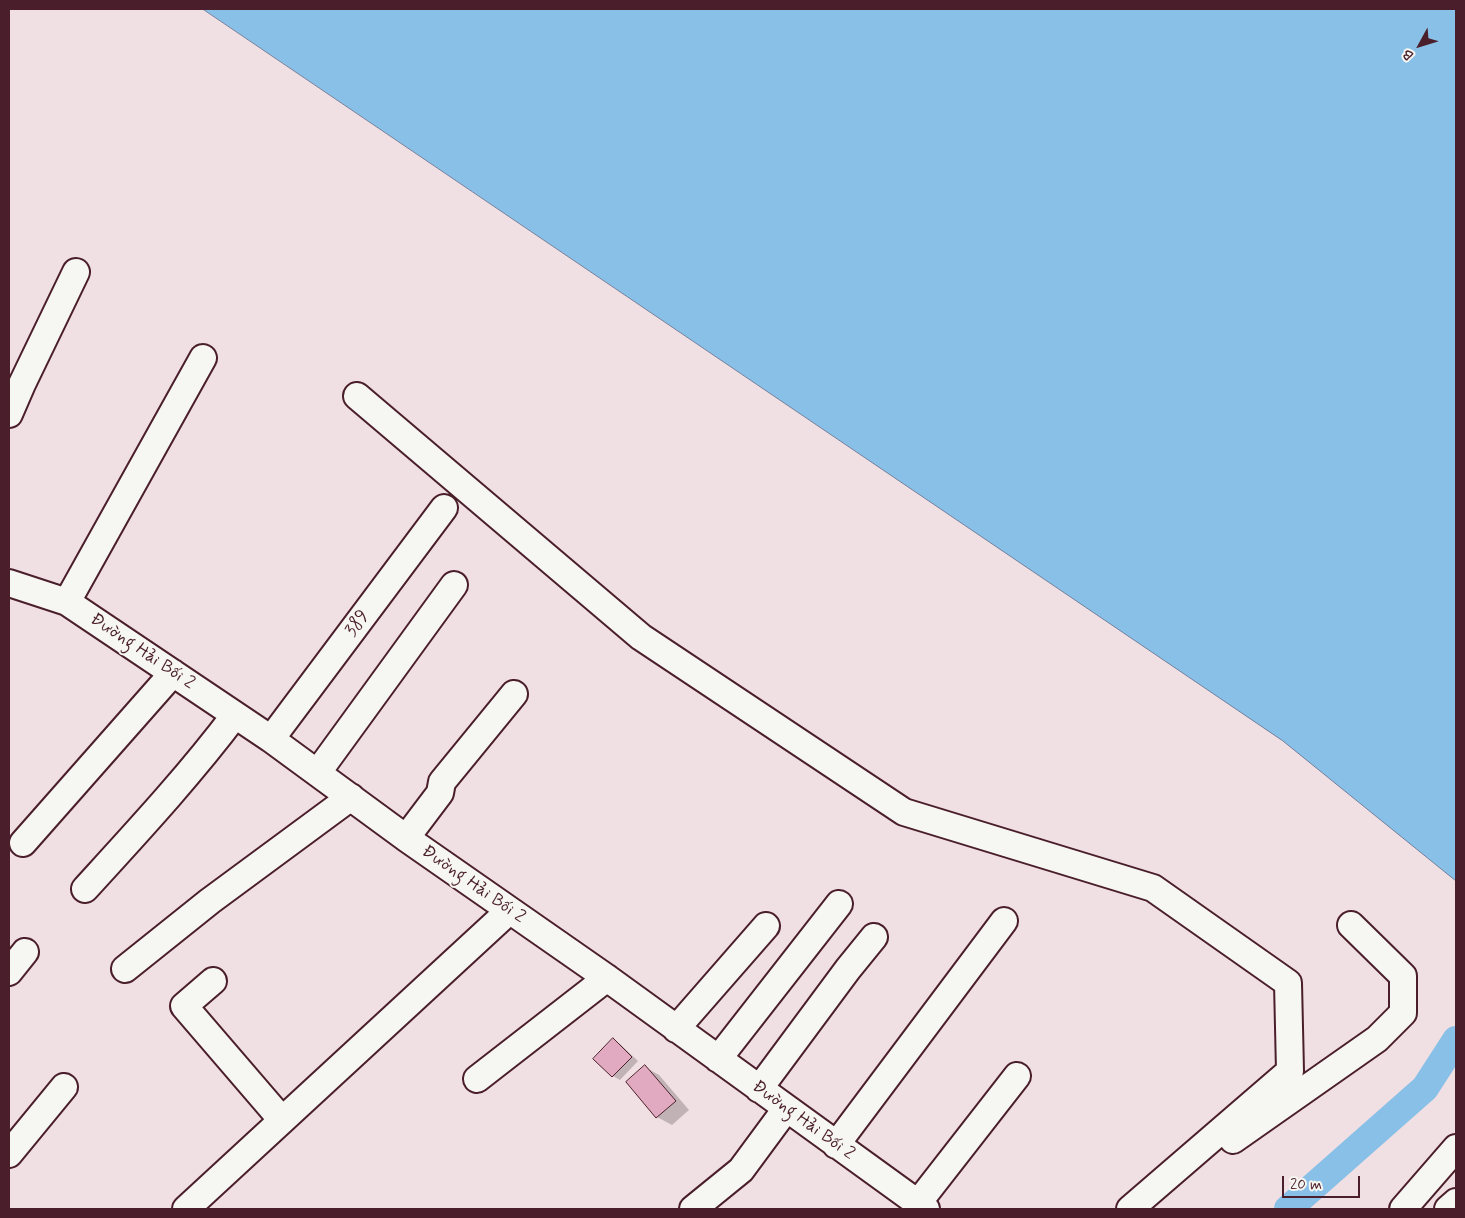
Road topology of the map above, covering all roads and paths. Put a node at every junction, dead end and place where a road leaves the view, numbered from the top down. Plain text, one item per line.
1 (76, 272) dead end
2 (203, 358) dead end
3 (357, 396) dead end
4 (9, 414) edge
5 (444, 508) dead end
6 (9, 583) edge
7 (454, 585) dead end
8 (67, 602) junction
9 (173, 673) junction
10 (514, 694) dead end
11 (236, 715) junction
12 (271, 739) junction
13 (318, 772) junction
14 (351, 797) junction
15 (406, 838) junction
16 (23, 843) dead end
17 (85, 889) dead end
18 (839, 904) dead end
19 (508, 911) junction
20 (1004, 921) dead end
21 (1351, 925) dead end
22 (766, 926) dead end
23 (874, 937) dead end
24 (25, 952) dead end
25 (125, 969) dead end
26 (9, 972) edge
27 (607, 978) junction
28 (213, 981) dead end
29 (676, 1029) junction
30 (718, 1059) junction
31 (1017, 1076) dead end
32 (476, 1079) dead end
33 (64, 1087) dead end
34 (759, 1089) junction
35 (786, 1109) junction
36 (282, 1120) junction
37 (836, 1145) junction
38 (1456, 1148) edge
39 (9, 1154) edge
40 (1456, 1202) edge
41 (922, 1206) edge
42 (186, 1209) edge
43 (693, 1209) edge
44 (1130, 1209) edge
45 (1134, 1209) edge
46 (1403, 1209) edge
47 (1448, 1209) edge

1 - 4 street
2 - 8 street
3 - 44 street
5 - 12 street, 389
6 - 8 street, Đường Hải Bối 2
7 - 13 street
8 - 9 street, Đường Hải Bối 2
9 - 11 street, Đường Hải Bối 2
9 - 16 street
10 - 15 street
11 - 12 street, Đường Hải Bối 2
11 - 17 street
12 - 13 street, Đường Hải Bối 2
13 - 14 street, Đường Hải Bối 2
14 - 15 street, Đường Hải Bối 2
14 - 25 street
15 - 19 street, Đường Hải Bối 2
18 - 30 street
19 - 27 street, Đường Hải Bối 2
19 - 36 street
20 - 37 street
21 - 45 street
22 - 29 street
23 - 34 street
24 - 26 street
27 - 29 street, Đường Hải Bối 2
27 - 32 street
28 - 36 street
29 - 30 street, Đường Hải Bối 2
30 - 34 street, Đường Hải Bối 2
31 - 41 street
33 - 39 street
34 - 35 street, Đường Hải Bối 2
35 - 37 street, Đường Hải Bối 2
35 - 43 street
36 - 42 street
37 - 41 street, Đường Hải Bối 2
38 - 46 street
40 - 47 street

